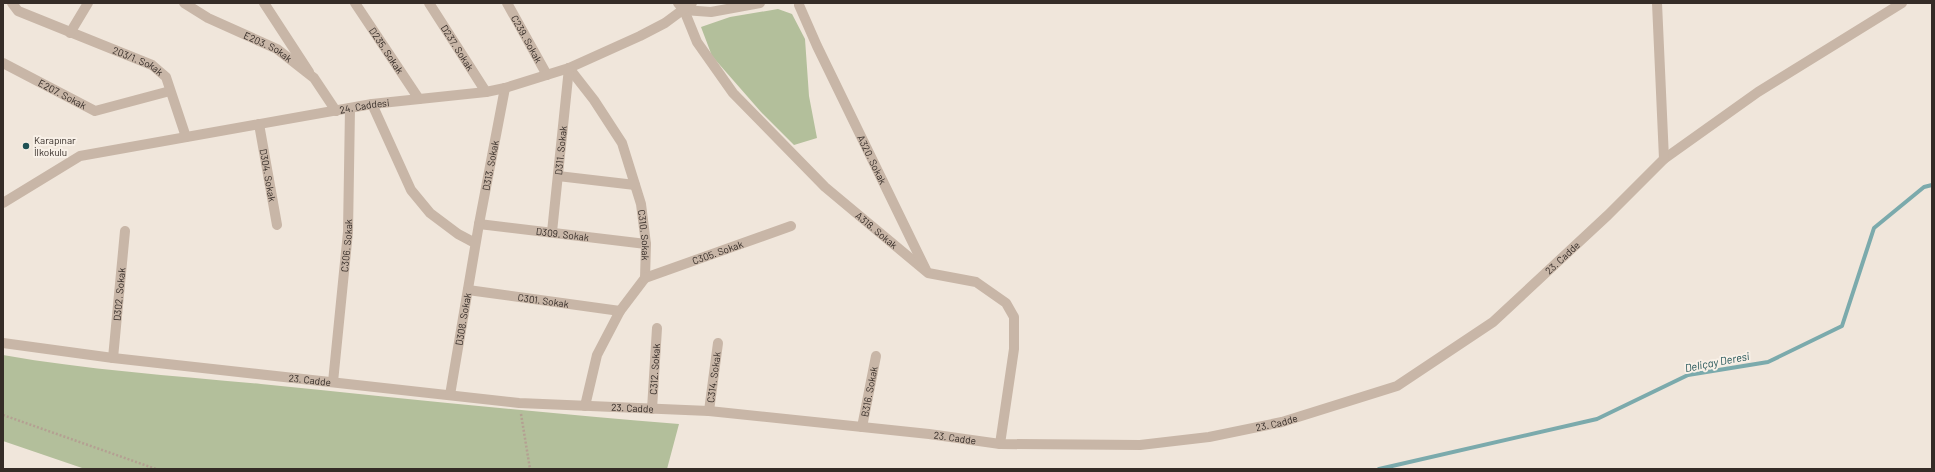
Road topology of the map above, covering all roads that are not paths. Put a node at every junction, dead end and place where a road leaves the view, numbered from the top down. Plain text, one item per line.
1 (12, 3) edge
2 (88, 3) edge
3 (184, 3) edge
4 (264, 3) edge
5 (355, 3) edge
6 (429, 3) edge
7 (760, 3) edge
8 (1657, 3) edge
9 (1902, 3) edge
10 (509, 4) edge
11 (798, 4) edge
12 (685, 5) edge
13 (70, 33) junction
14 (3, 63) edge
15 (570, 68) junction
16 (547, 75) junction
17 (314, 78) junction
18 (505, 88) junction
19 (170, 91) junction
20 (486, 92) junction
21 (419, 99) junction
22 (372, 104) junction
23 (350, 108) junction
24 (336, 111) junction
25 (259, 124) junction
26 (186, 137) junction
27 (1664, 159) junction
28 (558, 176) junction
29 (635, 184) junction
30 (29, 188) junction
31 (3, 203) edge
32 (3, 210) edge
33 (479, 224) junction
34 (277, 226) dead end
35 (791, 226) dead end
36 (124, 230) dead end
37 (552, 232) junction
38 (476, 243) junction
39 (646, 244) junction
40 (928, 273) junction
41 (645, 278) junction
42 (468, 290) junction
43 (620, 311) junction
44 (657, 328) dead end
45 (3, 343) edge
46 (718, 343) dead end
47 (876, 356) dead end
48 (113, 358) junction
49 (333, 382) junction
50 (450, 395) junction
51 (585, 406) junction
52 (652, 409) junction
53 (710, 411) junction
54 (862, 427) junction
55 (1000, 444) junction

1 - 13 street, 203/1. Sokak
2 - 13 street
3 - 17 street, E203. Sokak
4 - 17 street
5 - 21 street, D235. Sokak
6 - 20 street, D237. Sokak
7 - 12 street
8 - 27 street
9 - 27 street, 23. Cadde
10 - 16 street, C239. Sokak
11 - 40 street, A320. Sokak
12 - 15 street, 24. Caddesi
12 - 40 street, A318. Sokak
13 - 19 street, 203/1. Sokak
14 - 19 street, E207. Sokak
15 - 16 street, 24. Caddesi
15 - 28 street, D311. Sokak
15 - 29 street, C310. Sokak
16 - 18 street, 24. Caddesi
17 - 24 street, E203. Sokak
18 - 20 street, 24. Caddesi
18 - 33 street, D313. Sokak
19 - 26 street, 203/1. Sokak
20 - 21 street, 24. Caddesi
21 - 22 street, 24. Caddesi
22 - 23 street, 24. Caddesi
22 - 38 street
23 - 24 street, 24. Caddesi
23 - 49 street, C306. Sokak
24 - 25 street, 24. Caddesi
25 - 26 street, 24. Caddesi
25 - 34 street, D304. Sokak
26 - 30 street, 24. Caddesi
27 - 55 street, 23. Cadde
28 - 29 street
28 - 37 street, D311. Sokak
29 - 39 street, C310. Sokak
30 - 31 street
30 - 32 street
33 - 37 street, D309. Sokak
33 - 38 street, D313. Sokak
35 - 41 street, C305. Sokak
36 - 48 street, D302. Sokak
37 - 39 street, D309. Sokak
38 - 42 street, D308. Sokak
39 - 41 street, C310. Sokak
40 - 55 street, A318. Sokak
41 - 43 street
42 - 43 street, C301. Sokak
42 - 50 street, D308. Sokak
43 - 51 street
44 - 52 street, C312. Sokak
45 - 48 street, 23. Cadde
46 - 53 street, C314. Sokak
47 - 54 street, B316. Sokak
48 - 49 street, 23. Cadde
49 - 50 street, 23. Cadde
50 - 51 street, 23. Cadde
51 - 52 street, 23. Cadde
52 - 53 street, 23. Cadde
53 - 54 street, 23. Cadde
54 - 55 street, 23. Cadde

